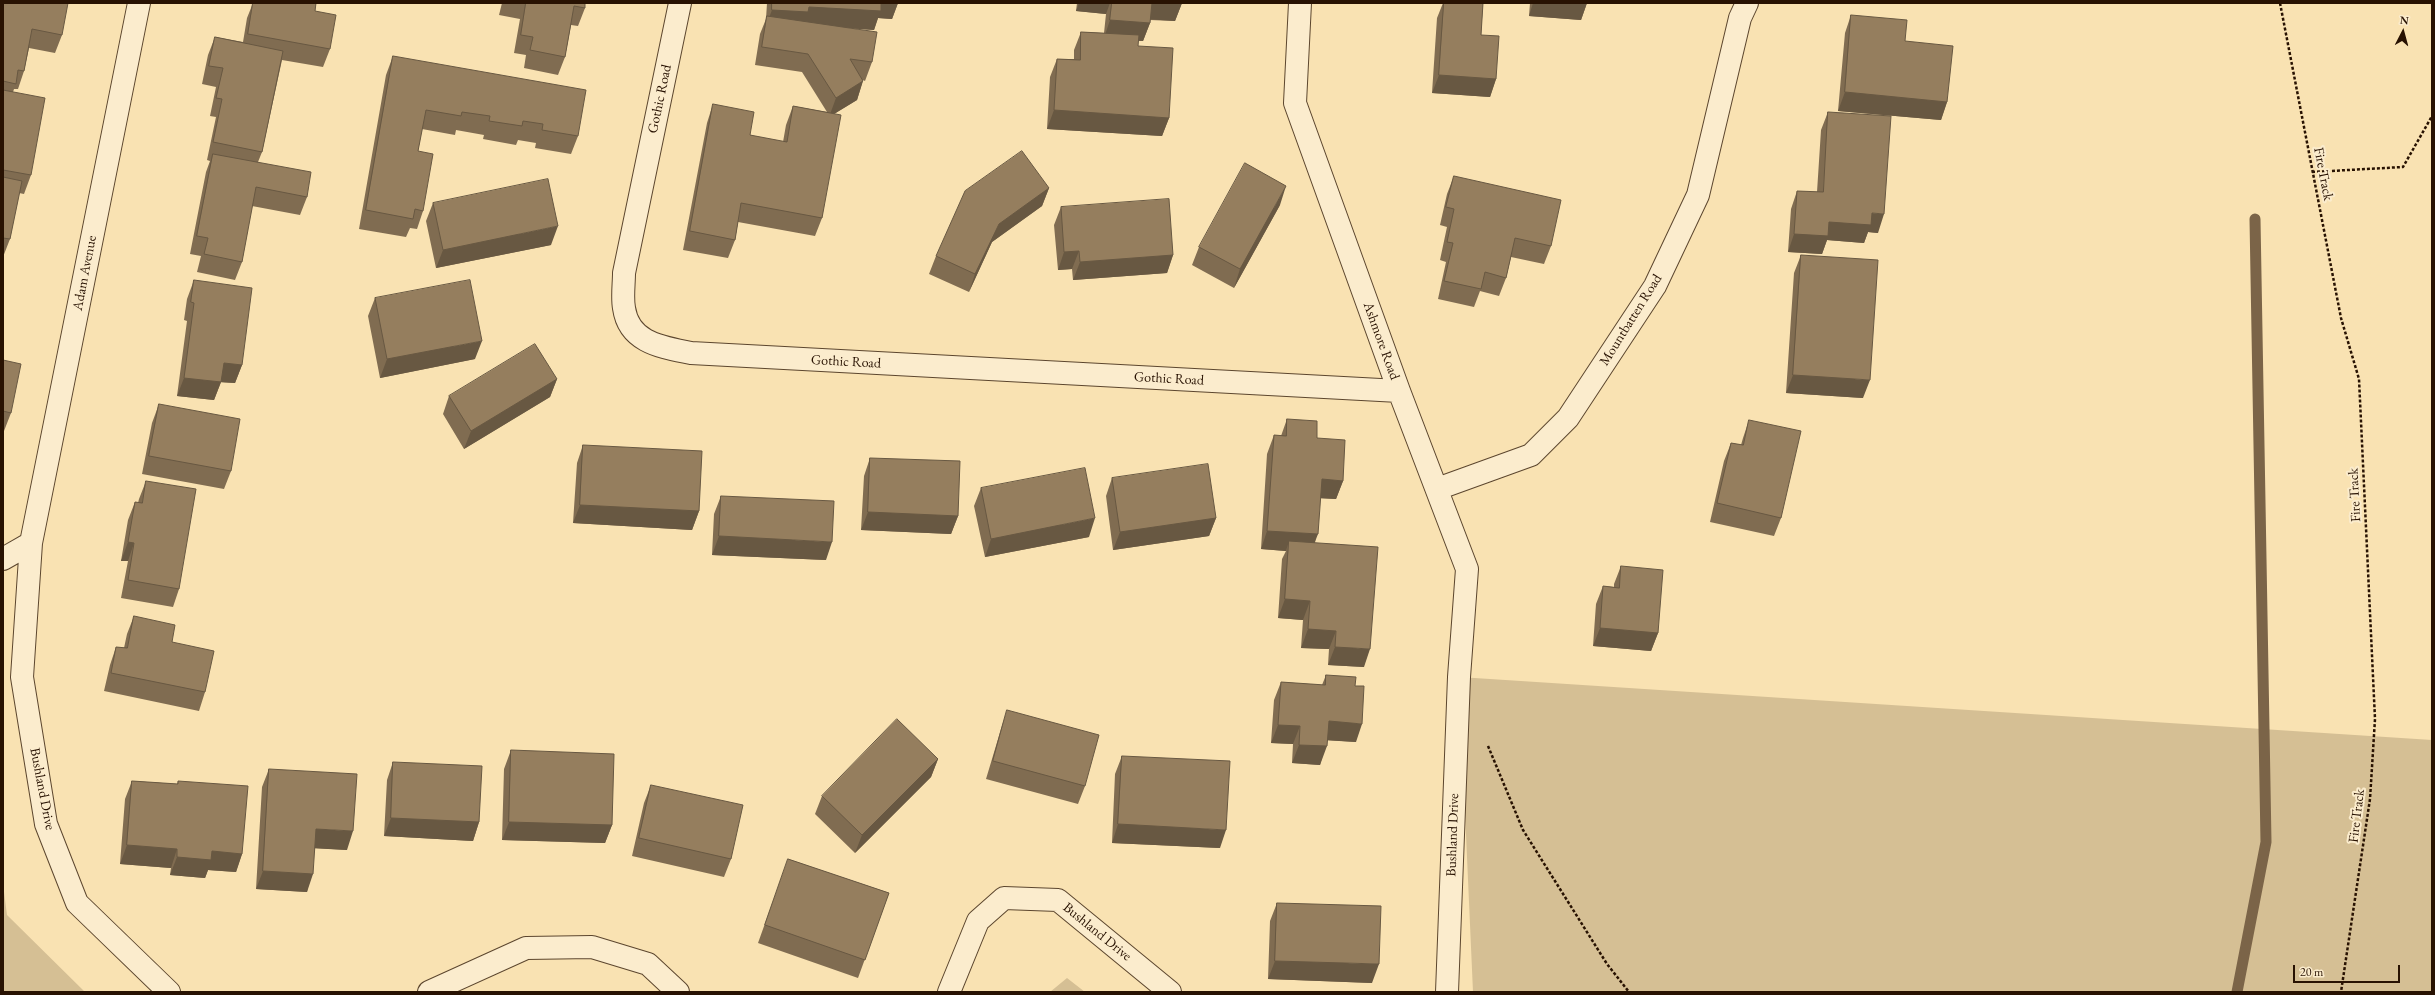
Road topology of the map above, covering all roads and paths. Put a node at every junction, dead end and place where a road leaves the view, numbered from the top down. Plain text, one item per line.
1 (139, 3) edge
2 (680, 3) edge
3 (1300, 3) edge
4 (1747, 3) edge
5 (2280, 3) edge
6 (2432, 116) edge
7 (2312, 172) junction
8 (1399, 391) junction
9 (1436, 489) junction
10 (30, 543) junction
11 (3, 559) edge
12 (1459, 677) joint
13 (1486, 743) dead end
14 (170, 992) edge
15 (429, 992) edge
16 (678, 992) edge
17 (949, 992) edge
18 (1170, 992) edge
19 (1447, 992) edge
20 (1629, 992) edge
21 (2341, 992) edge

1 - 10 street, Adam Avenue
2 - 8 street, Gothic Road
3 - 8 street, Ashmore Road
4 - 9 street, Mountbatten Road
5 - 7 path, Fire Track
6 - 7 path
7 - 21 path, Fire Track
8 - 9 street, Ashmore Road
9 - 12 street, Ashmore Road
10 - 11 street
10 - 14 street, Bushland Drive
12 - 19 street, Bushland Drive
13 - 20 path
15 - 16 street
17 - 18 street, Bushland Drive

